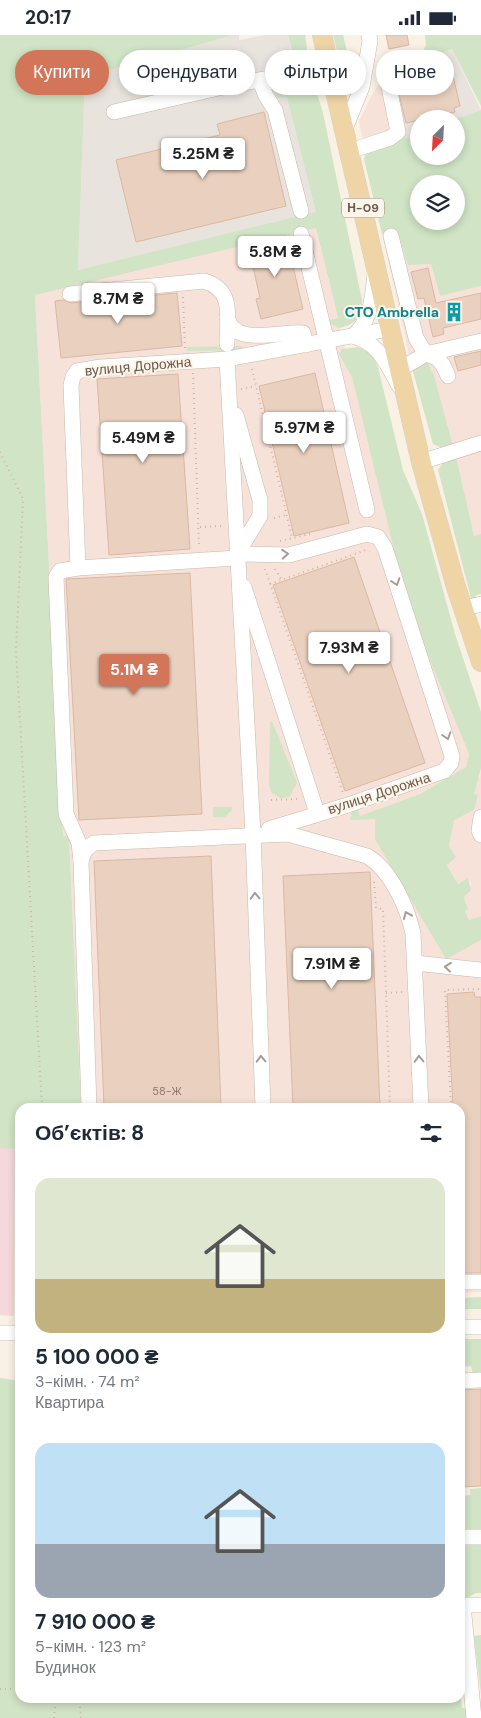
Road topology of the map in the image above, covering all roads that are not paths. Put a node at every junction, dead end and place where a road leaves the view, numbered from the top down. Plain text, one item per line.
1 (322, 35) edge
2 (369, 35) edge
3 (325, 50) edge
4 (265, 80) edge
5 (260, 81) junction
6 (336, 95) edge
7 (391, 95) edge
8 (114, 112) dead end
9 (344, 131) junction
10 (350, 151) junction
11 (301, 211) dead end
12 (301, 234) dead end
13 (391, 236) dead end
14 (376, 266) junction
15 (70, 294) dead end
16 (226, 316) junction
17 (389, 329) junction
18 (481, 333) edge
19 (353, 336) junction
20 (326, 341) junction
21 (481, 341) edge
22 (306, 345) junction
23 (422, 350) junction
24 (227, 352) junction
25 (400, 369) junction
26 (448, 376) dead end
27 (234, 391) junction
28 (405, 396) junction
29 (481, 443) edge
30 (422, 462) junction
31 (367, 509) dead end
32 (237, 559) junction
33 (78, 568) junction
34 (481, 603) edge
35 (463, 609) junction
36 (481, 662) edge
37 (317, 813) junction
38 (481, 817) edge
39 (253, 834) junction
40 (481, 835) edge
41 (81, 861) junction
42 (415, 963) junction
43 (481, 970) edge
44 (89, 1103) edge
45 (263, 1103) edge
46 (421, 1103) edge
47 (465, 1282) edge
48 (481, 1282) edge
49 (465, 1327) edge
50 (481, 1327) edge
51 (0, 1333) edge
52 (15, 1333) edge
53 (481, 1380) edge
54 (465, 1381) edge
55 (465, 1537) edge
56 (481, 1537) edge
57 (465, 1605) edge
58 (481, 1605) edge
59 (465, 1616) edge
60 (474, 1718) edge

1 - 3 main road, Н-09
2 - 9 street
4 - 5 street
5 - 8 street
5 - 11 street
6 - 9 main road, Н-09
7 - 10 street
9 - 10 main road, Н-09
10 - 14 main road, Н-09
12 - 20 street
13 - 23 street
14 - 17 main road, Н-09
14 - 19 street
15 - 16 street
16 - 22 street
16 - 24 street
17 - 19 street, вулиця Дорожна
17 - 25 main road, Н-09
18 - 23 street
19 - 20 street, вулиця Дорожна
19 - 28 street
20 - 22 street, вулиця Дорожна
20 - 31 street
21 - 23 street
22 - 24 street, вулиця Дорожна
23 - 25 street
23 - 26 street
24 - 27 street
24 - 33 street, вулиця Дорожна
25 - 28 main road, Н-09
27 - 32 street
27 - 32 street
28 - 30 main road, Н-09
29 - 30 street
30 - 35 main road, Н-09
32 - 33 street, вулиця Дорожна
32 - 37 street
32 -> 37 street, вулиця Дорожна
32 - 39 street
33 - 41 street
34 - 35 street
35 - 36 main road, Н-09
37 - 39 street, вулиця Дорожна
38 - 40 street
39 - 41 street
42 -> 39 street
45 -> 39 street
41 - 44 street
43 -> 42 street
46 -> 42 street
47 - 48 street
49 - 50 street
51 - 52 street
53 - 54 street
55 - 56 street
57 - 58 street
59 - 60 street

